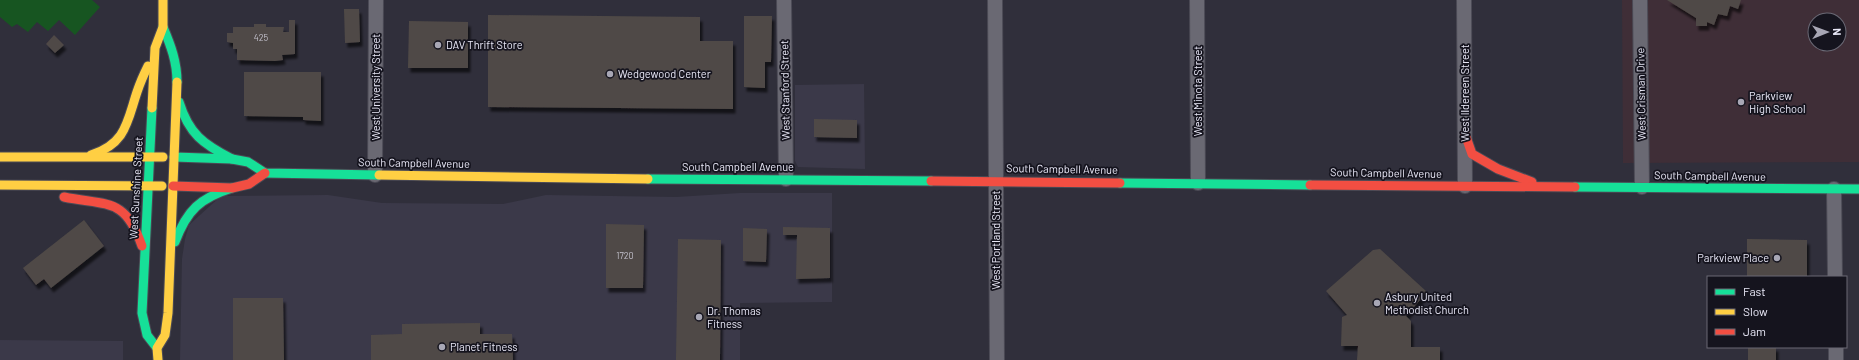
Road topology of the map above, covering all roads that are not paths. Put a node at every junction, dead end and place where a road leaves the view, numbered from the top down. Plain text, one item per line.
1 (164, 0) edge
2 (376, 0) edge
3 (784, 0) edge
4 (995, 0) edge
5 (1197, 0) edge
6 (1464, 0) edge
7 (1640, 0) edge
8 (163, 27) junction
9 (155, 48) junction
10 (176, 92) junction
11 (1465, 134) junction
12 (0, 157) edge
13 (77, 157) junction
14 (149, 157) junction
15 (174, 157) junction
16 (232, 159) junction
17 (265, 173) junction
18 (375, 175) junction
19 (786, 179) junction
20 (996, 180) junction
21 (1198, 183) junction
22 (0, 185) edge
23 (148, 185) junction
24 (35, 186) junction
25 (173, 186) junction
26 (1465, 186) junction
27 (1541, 186) junction
28 (1642, 187) junction
29 (232, 188) junction
30 (1834, 189) junction
31 (1859, 189) edge
32 (145, 256) junction
33 (170, 256) junction
34 (1835, 276) edge
35 (157, 348) junction
36 (1836, 348) edge
37 (158, 360) edge
38 (996, 360) edge
39 (1836, 360) edge

1 - 8 main road, West Sunshine Street
2 - 18 street, West University Street
3 - 19 street, West Stanford Street
4 - 20 street, West Portland Street
5 - 21 street, West Minota Street
6 - 11 street, West Ildereen Street
7 - 28 street, West Crisman Drive
8 - 9 main road, West Sunshine Street
8 - 10 main road, West Sunshine Street
9 - 13 main road
9 - 14 main road, West Sunshine Street
10 - 15 main road, West Sunshine Street
10 - 16 main road
11 - 26 street, West Ildereen Street
11 - 27 main road
12 - 13 main road
13 - 14 main road
14 - 15 main road
14 - 23 main road, West Sunshine Street
15 - 16 main road
15 - 25 main road, West Sunshine Street
16 - 17 main road
17 - 18 main road, South Campbell Avenue
17 - 29 main road
18 - 19 main road, South Campbell Avenue
19 - 20 main road, South Campbell Avenue
20 - 21 main road, South Campbell Avenue
20 - 38 street, West Portland Street
21 - 26 main road, South Campbell Avenue
22 - 24 main road
23 - 24 main road
23 - 25 main road
23 - 32 main road, West Sunshine Street
24 - 32 main road
25 - 29 main road
25 - 33 main road, West Sunshine Street
26 - 27 main road, South Campbell Avenue
27 - 28 main road, South Campbell Avenue
28 - 30 main road, South Campbell Avenue
29 - 33 main road
30 - 31 main road, South Campbell Avenue
30 - 34 street
32 - 35 main road, West Sunshine Street
33 - 35 main road, West Sunshine Street
35 - 37 main road, West Sunshine Street
36 - 39 street

